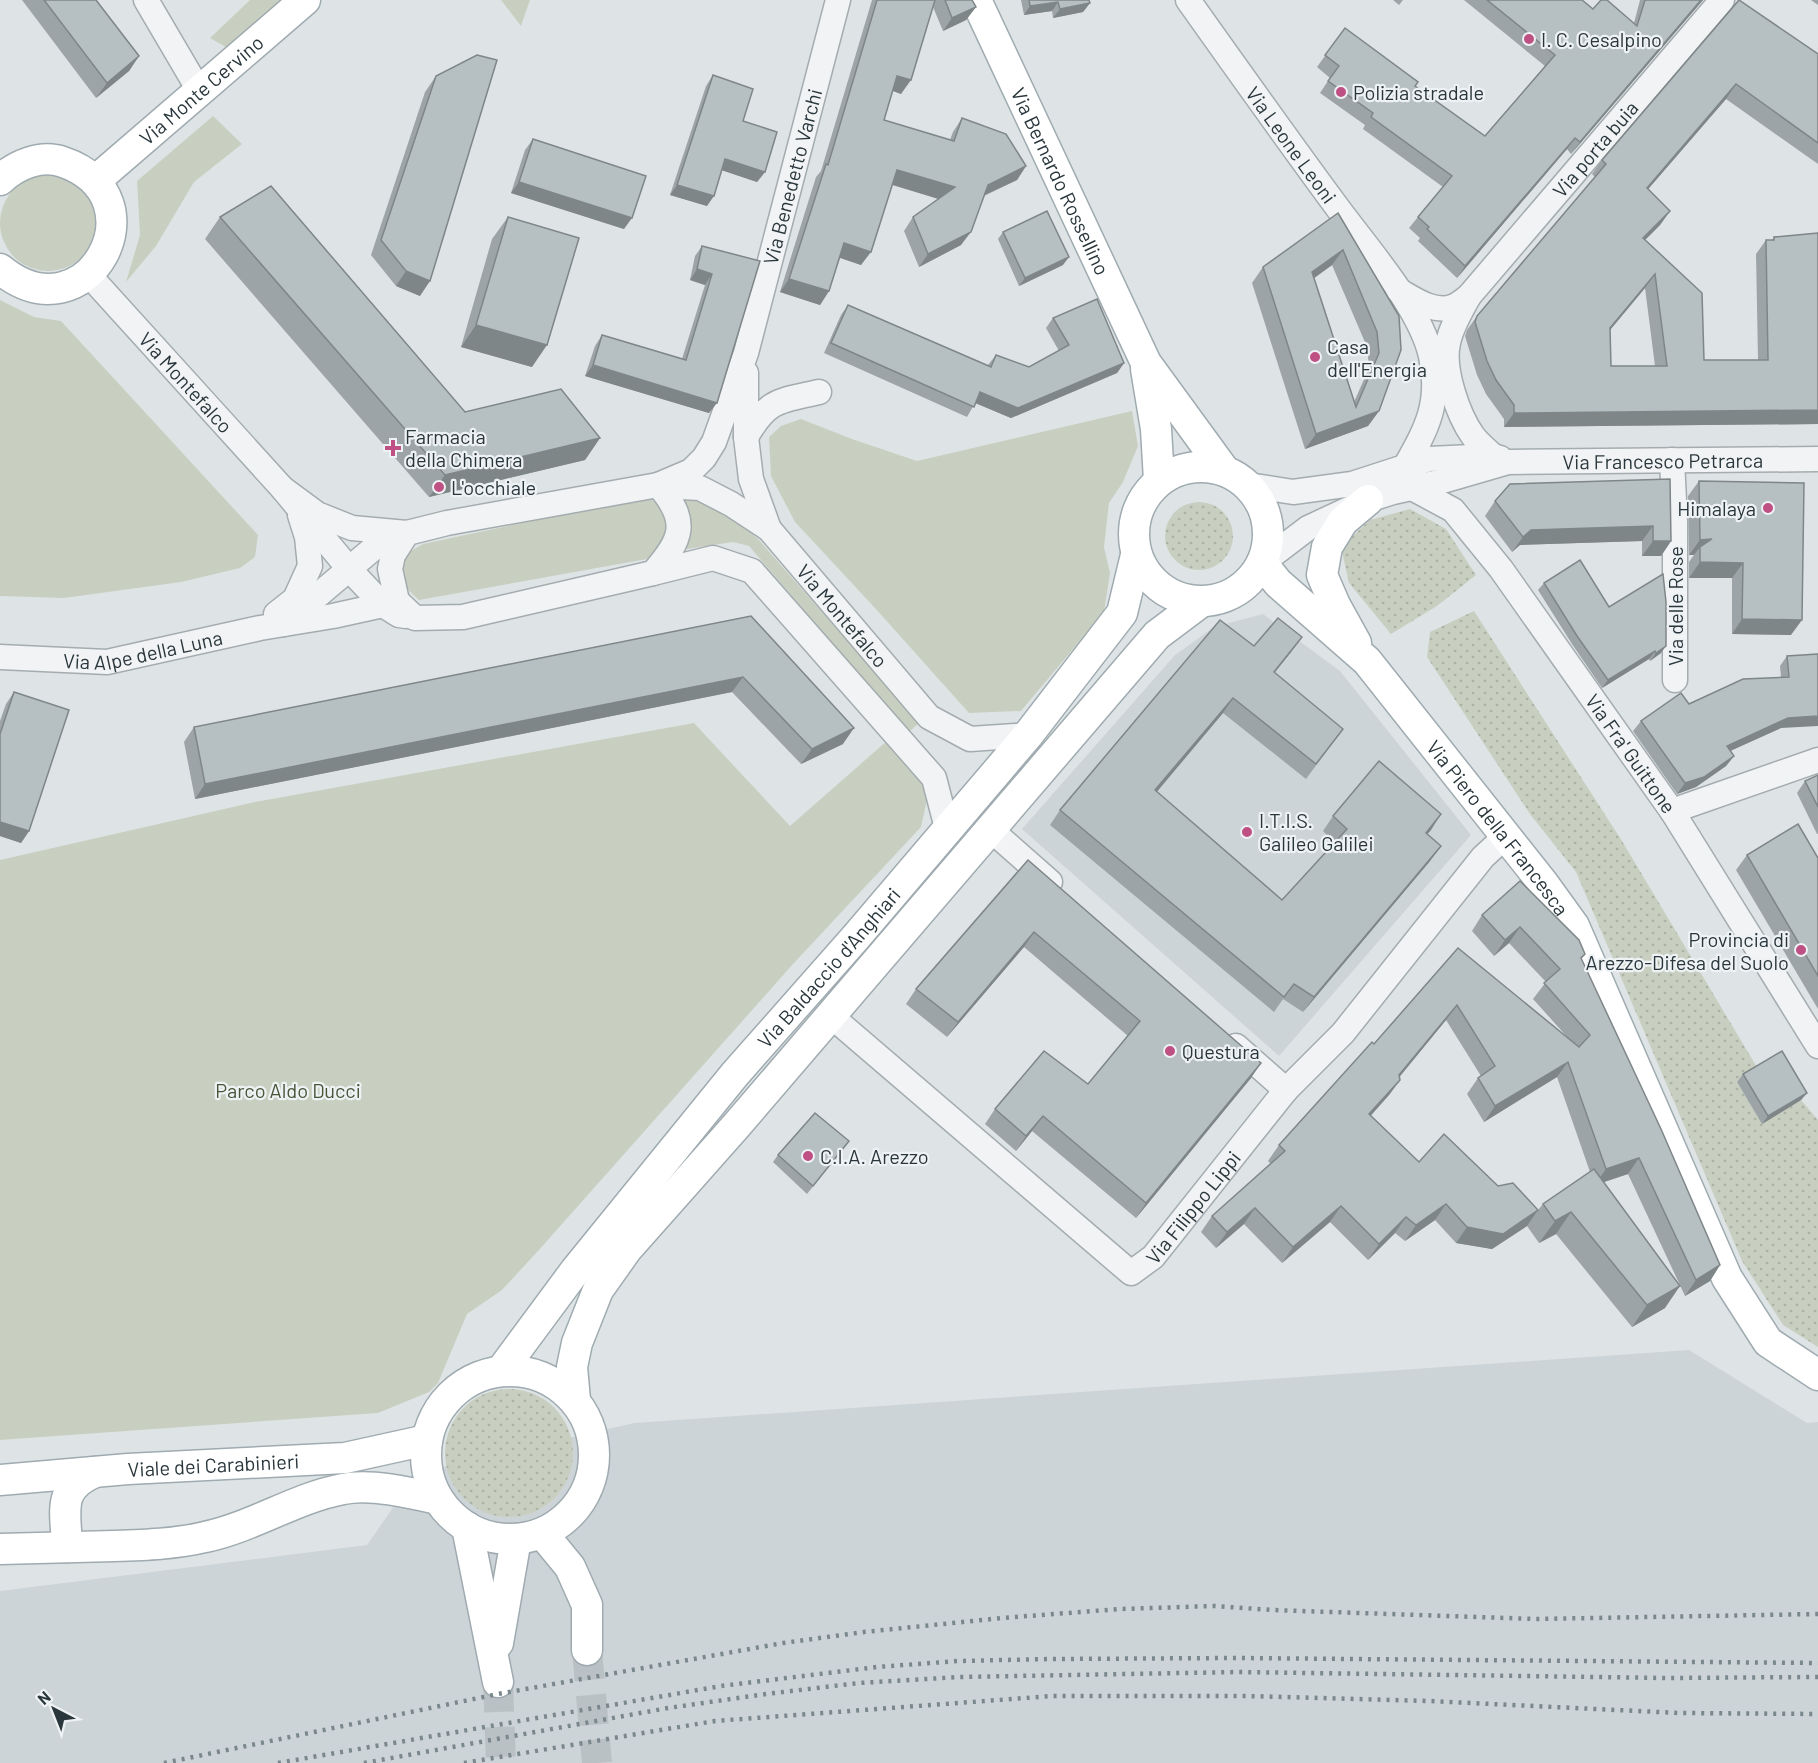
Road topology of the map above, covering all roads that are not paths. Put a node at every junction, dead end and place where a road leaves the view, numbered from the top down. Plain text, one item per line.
1 (147, 0) edge
2 (305, 0) edge
3 (838, 0) edge
4 (976, 0) edge
5 (1188, 0) edge
6 (1722, 0) edge
7 (200, 92) junction
8 (0, 178) edge
9 (95, 181) junction
10 (0, 269) edge
11 (88, 274) junction
12 (1398, 290) junction
13 (1469, 296) junction
14 (746, 353) junction
15 (1146, 363) junction
16 (819, 392) dead end
17 (746, 437) junction
18 (1467, 447) junction
19 (1501, 459) junction
20 (1818, 459) edge
21 (1672, 460) junction
22 (1236, 478) junction
23 (1409, 478) junction
24 (1159, 480) junction
25 (1439, 482) junction
26 (658, 485) junction
27 (289, 497) junction
28 (1368, 500) junction
29 (768, 529) junction
30 (407, 533) junction
31 (1136, 555) junction
32 (1262, 563) junction
33 (350, 570) junction
34 (652, 573) junction
35 (1202, 602) junction
36 (383, 605) junction
37 (415, 618) junction
38 (284, 624) junction
39 (260, 628) junction
40 (0, 657) edge
41 (1366, 661) junction
42 (1675, 680) dead end
43 (1028, 735) junction
44 (1818, 760) edge
45 (1672, 811) junction
46 (947, 828) junction
47 (991, 830) junction
48 (1506, 836) junction
49 (1062, 893) edge
50 (831, 1016) junction
51 (1223, 1035) edge
52 (1818, 1046) edge
53 (1286, 1090) junction
54 (501, 1371) junction
55 (1818, 1375) edge
56 (575, 1400) junction
57 (427, 1440) junction
58 (95, 1472) junction
59 (0, 1480) edge
60 (438, 1499) junction
61 (467, 1527) junction
62 (529, 1536) junction
63 (67, 1547) junction
64 (0, 1549) edge
65 (587, 1650) tunnel mouth

1 - 7 street
2 - 7 main road, Via Monte Cervino
3 - 14 street, Via Benedetto Varchi
4 - 15 main road, Via Bernardo Rossellino
5 - 12 street, Via Leone Leoni
6 - 13 street, Via porta buia
7 - 9 main road, Via Monte Cervino
8 - 9 main road
9 - 11 main road
10 - 11 main road
11 - 27 street, Via Montefalco
12 - 13 street
12 - 23 street, Via Leone Leoni
13 - 18 street
14 - 17 street, Via Benedetto Varchi
14 - 26 street, Via Benedetto Varchi
15 - 22 main road
15 - 24 main road
16 - 17 street
17 - 29 street, Via Benedetto Varchi
18 - 19 street, Via Francesco Petrarca
18 - 23 street, Via Francesco Petrarca
18 - 25 street
19 - 21 street, Via Francesco Petrarca
19 - 25 street, Via Francesco Petrarca
20 - 21 street, Via Francesco Petrarca
21 - 42 street, Via delle Rose
22 - 23 street, Via Francesco Petrarca
22 - 24 main road
22 - 32 main road
23 - 25 street, Via Francesco Petrarca
23 - 28 street, Via Francesco Petrarca
23 - 45 street, Via Fra' Guittone
24 - 31 main road
26 - 29 street, Via Montefalco
26 - 30 street, Via Montefalco
26 - 34 street
27 - 30 street, Via Montefalco
27 - 33 street, Via Montefalco
27 - 39 street, Via Montefalco
28 - 32 street, Via Francesco Petrarca
28 - 41 main road
29 - 43 street, Via Montefalco
30 - 33 street
30 - 37 street
31 - 35 main road
31 - 43 main road, Via Baldaccio d'Anghiari
32 - 35 main road
32 - 41 main road, Via Piero della Francesca
33 - 36 street, Via Montefalco
33 - 38 street
34 - 37 street, Via Montefalco
34 - 46 street, Via Montefalco
35 - 47 main road, Via Baldaccio d'Anghiari
36 - 37 street, Via Montefalco
36 - 38 street, Via Alpe della Luna
38 - 39 street, Via Alpe della Luna
39 - 40 street, Via Alpe della Luna
41 - 48 main road, Via Piero della Francesca
43 - 46 main road, Via Baldaccio d'Anghiari
44 - 45 street
45 - 52 street, Via Fra' Guittone
46 - 54 main road, Via Baldaccio d'Anghiari
47 - 49 street
47 - 50 main road, Via Baldaccio d'Anghiari
48 - 53 street, Via Filippo Lippi
48 - 55 main road, Via Piero della Francesca
50 - 53 street, Via Filippo Lippi
50 - 56 main road, Via Baldaccio d'Anghiari
51 - 53 street
54 - 56 main road
54 - 57 main road
56 - 62 main road
57 - 58 main road, Viale dei Carabinieri
57 - 60 main road
58 - 59 main road, Viale dei Carabinieri
58 - 63 main road
60 - 61 main road
60 - 63 main road
61 - 62 main road
61 - 62 main road
62 - 65 main road
63 - 64 main road

